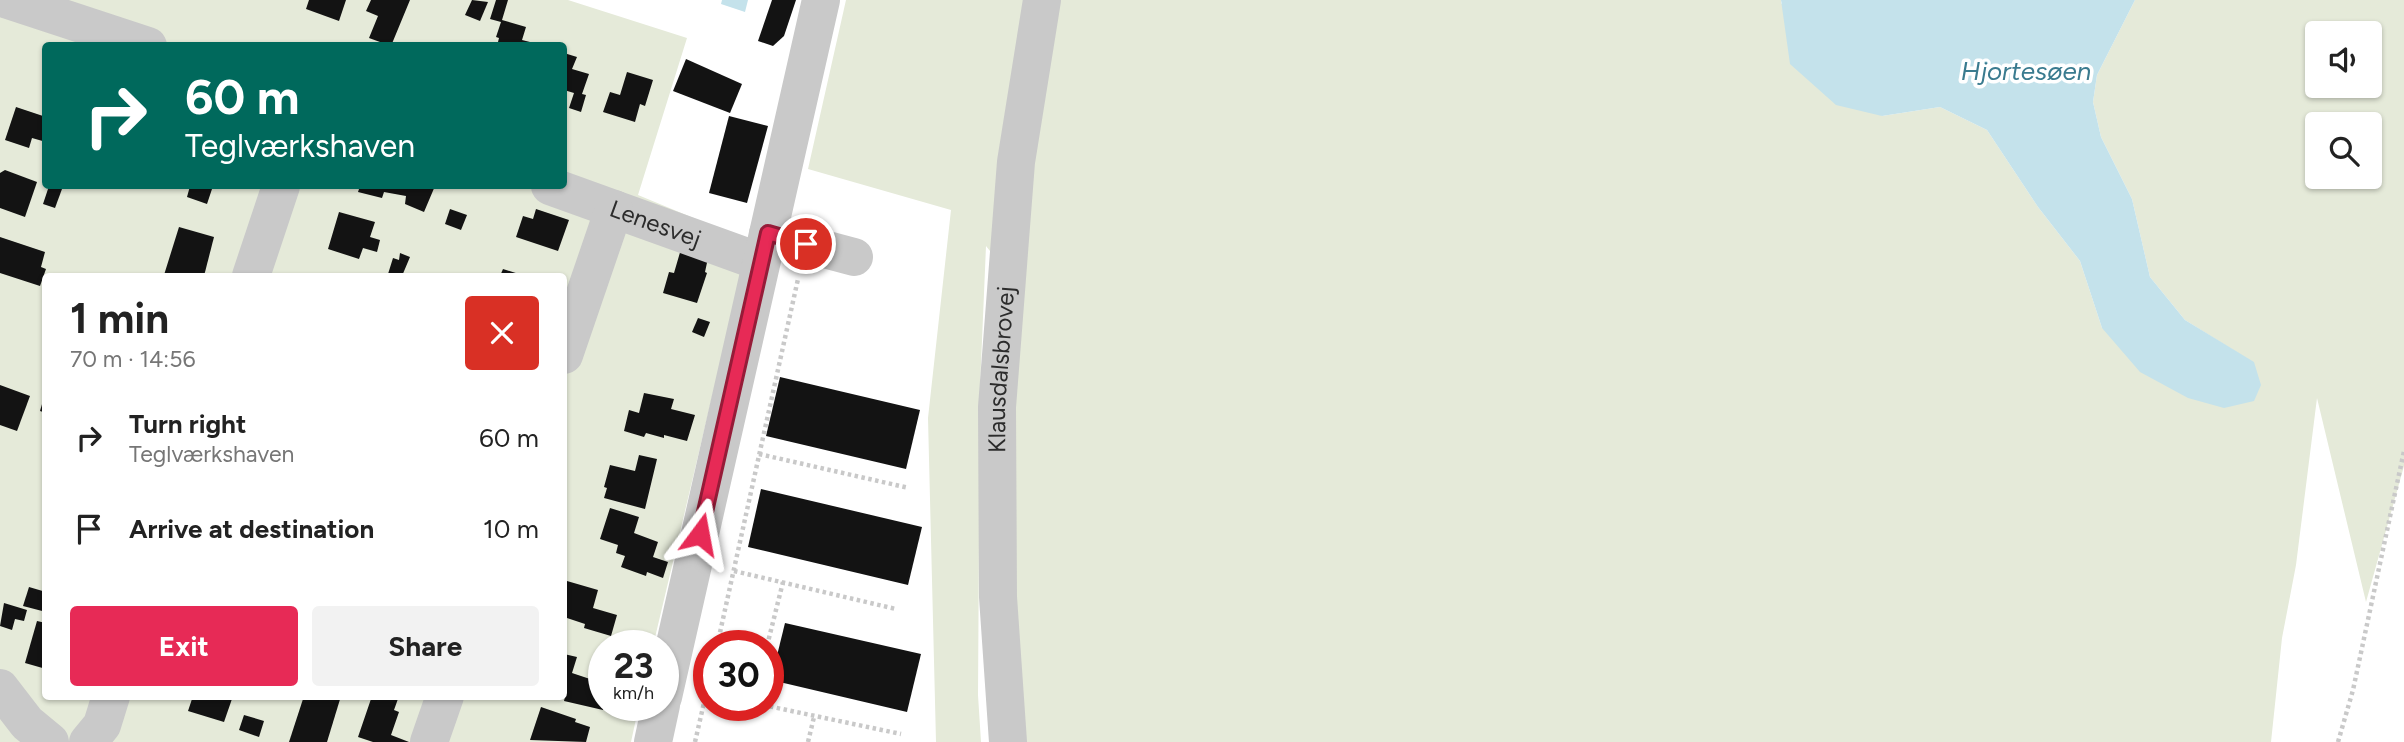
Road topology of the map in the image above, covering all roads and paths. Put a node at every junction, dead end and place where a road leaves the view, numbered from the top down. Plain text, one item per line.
1 (8, 0) edge
2 (821, 0) edge
3 (1042, 0) edge
4 (136, 42) edge
5 (280, 189) edge
6 (558, 189) edge
7 (614, 209) junction
8 (806, 244) junction
9 (764, 248) junction
10 (854, 257) dead end
11 (252, 273) edge
12 (567, 346) edge
13 (2404, 451) edge
14 (759, 454) junction
15 (909, 488) dead end
16 (734, 570) junction
17 (783, 582) junction
18 (896, 610) dead end
19 (678, 630) edge
20 (721, 630) edge
21 (771, 630) edge
22 (0, 688) edge
23 (110, 700) edge
24 (444, 700) edge
25 (784, 710) edge
26 (814, 716) junction
27 (658, 721) edge
28 (701, 721) edge
29 (901, 734) dead end
30 (50, 742) edge
31 (88, 742) edge
32 (429, 742) edge
33 (653, 742) edge
34 (695, 742) edge
35 (808, 742) edge
36 (1008, 742) edge
37 (2338, 742) edge

1 - 4 street
2 - 9 street
3 - 36 street, Klausdalsbrovej
5 - 11 street
6 - 7 street, Lenesvej
7 - 9 street, Lenesvej
7 - 12 street
8 - 9 street, Lenesvej
8 - 10 street, Lenesvej
8 - 14 path
9 - 19 street
13 - 37 path
14 - 15 path
14 - 16 path
16 - 17 path
16 - 20 path
17 - 18 path
17 - 21 path
22 - 30 street
23 - 31 street
24 - 32 street
25 - 26 path
26 - 29 path
26 - 35 path
27 - 33 street
28 - 34 path

